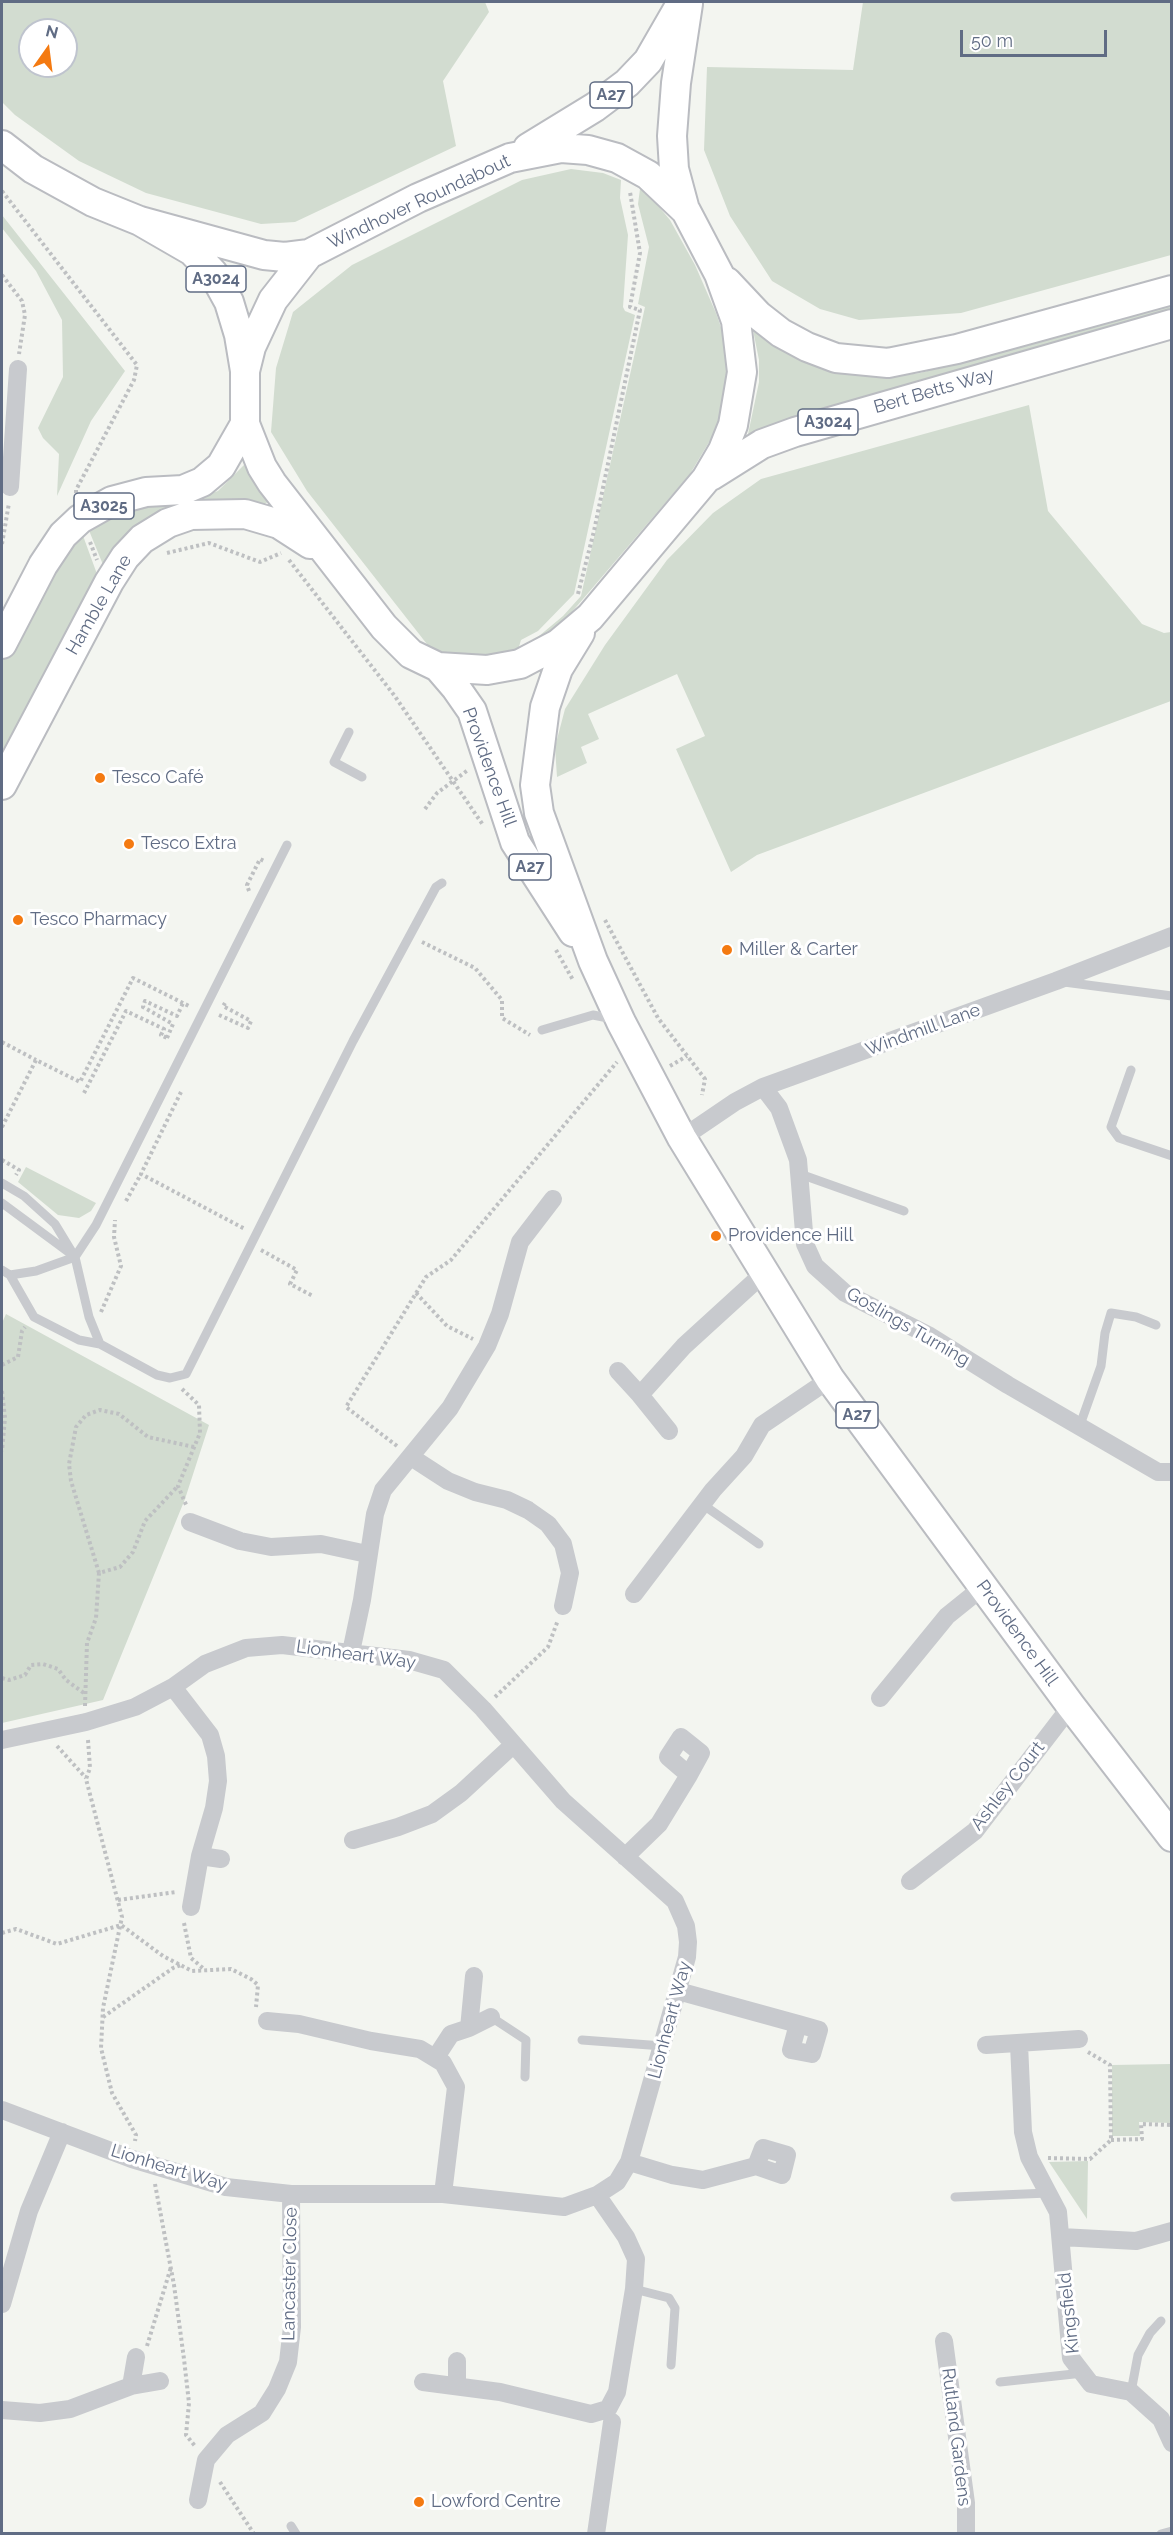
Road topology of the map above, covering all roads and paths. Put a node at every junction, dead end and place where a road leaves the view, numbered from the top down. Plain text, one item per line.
1 (682, 2) edge
2 (689, 2) edge
3 (2, 145) edge
4 (510, 158) junction
5 (630, 189) dead end
6 (686, 211) junction
7 (140, 221) junction
8 (309, 254) junction
9 (719, 274) junction
10 (2, 275) edge
11 (1172, 290) edge
12 (1172, 324) edge
13 (18, 369) joint
14 (245, 371) junction
15 (245, 424) junction
16 (8, 425) edge
17 (706, 479) junction
18 (10, 491) joint
19 (2, 544) edge
20 (324, 553) junction
21 (581, 609) junction
22 (2, 644) edge
23 (438, 668) junction
24 (349, 732) dead end
25 (362, 777) dead end
26 (454, 780) dead end
27 (2, 785) edge
28 (425, 809) dead end
29 (287, 845) dead end
30 (442, 883) dead end
31 (604, 917) dead end
32 (409, 935) junction
33 (1172, 936) edge
34 (593, 961) junction
35 (1056, 981) junction
36 (215, 988) junction
37 (1172, 996) edge
38 (621, 1022) junction
39 (214, 1024) dead end
40 (542, 1030) dead end
41 (175, 1036) dead end
42 (534, 1037) dead end
43 (166, 1038) junction
44 (2, 1042) edge
45 (687, 1056) junction
46 (619, 1059) dead end
47 (36, 1060) junction
48 (663, 1070) dead end
49 (1131, 1070) dead end
50 (183, 1085) dead end
51 (763, 1087) junction
52 (84, 1093) dead end
53 (702, 1095) dead end
54 (2, 1127) edge
55 (682, 1138) junction
56 (1172, 1156) edge
57 (2, 1160) edge
58 (10, 1173) dead end
59 (800, 1174) junction
60 (2, 1184) edge
61 (553, 1199) dead end
62 (2, 1203) edge
63 (904, 1211) dead end
64 (252, 1245) junction
65 (75, 1257) junction
66 (6, 1273) edge
67 (764, 1273) junction
68 (416, 1293) junction
69 (313, 1296) dead end
70 (1156, 1325) dead end
71 (100, 1344) junction
72 (487, 1346) junction
73 (618, 1371) dead end
74 (170, 1378) junction
75 (830, 1379) junction
76 (2, 1391) edge
77 (640, 1395) junction
78 (1080, 1425) junction
79 (669, 1431) dead end
80 (194, 1447) junction
81 (2, 1451) edge
82 (411, 1457) junction
83 (1172, 1472) edge
84 (178, 1486) junction
85 (702, 1504) junction
86 (190, 1522) joint
87 (759, 1544) dead end
88 (367, 1554) junction
89 (99, 1573) junction
90 (983, 1587) junction
91 (634, 1594) dead end
92 (563, 1606) joint
93 (351, 1652) junction
94 (2, 1678) edge
95 (173, 1688) junction
96 (85, 1694) junction
97 (880, 1698) dead end
98 (1071, 1706) junction
99 (483, 1708) junction
100 (86, 1722) junction
101 (41, 1730) junction
102 (2, 1740) edge
103 (513, 1745) junction
104 (689, 1775) dead end
105 (86, 1779) junction
106 (1172, 1837) edge
107 (353, 1840) dead end
108 (200, 1856) junction
109 (625, 1857) junction
110 (221, 1859) dead end
111 (910, 1881) dead end
112 (118, 1900) junction
113 (185, 1908) junction
114 (121, 1925) junction
115 (2, 1933) edge
116 (181, 1965) junction
117 (204, 1969) junction
118 (474, 1976) dead end
119 (678, 1991) junction
120 (491, 2017) joint
121 (103, 2018) junction
122 (267, 2021) joint
123 (798, 2024) dead end
124 (469, 2028) junction
125 (1079, 2039) joint
126 (582, 2040) dead end
127 (1020, 2044) junction
128 (986, 2045) dead end
129 (663, 2046) junction
130 (436, 2056) junction
131 (525, 2077) dead end
132 (2, 2110) edge
133 (1172, 2125) edge
134 (62, 2132) junction
135 (1111, 2140) junction
136 (1029, 2157) junction
137 (132, 2159) junction
138 (629, 2162) junction
139 (152, 2166) junction
140 (756, 2166) dead end
141 (1048, 2193) junction
142 (291, 2194) junction
143 (442, 2194) junction
144 (597, 2195) junction
145 (955, 2197) dead end
146 (1172, 2231) edge
147 (1061, 2237) junction
148 (171, 2266) junction
149 (634, 2289) junction
150 (2, 2304) edge
151 (1161, 2321) dead end
152 (944, 2341) dead end
153 (136, 2361) joint
154 (457, 2361) dead end
155 (671, 2365) dead end
156 (1083, 2373) junction
157 (160, 2381) dead end
158 (423, 2382) dead end
159 (1000, 2382) dead end
160 (131, 2386) junction
161 (457, 2386) junction
162 (1131, 2392) junction
163 (2, 2409) edge
164 (612, 2422) dead end
165 (1172, 2443) edge
166 (206, 2460) junction
167 (198, 2500) dead end
168 (1172, 2531) edge
169 (254, 2534) edge
170 (596, 2534) edge
171 (966, 2534) edge
172 (1161, 2534) edge

1 - 4 main road, A27
2 - 6 main road
3 - 7 main road, A3024
4 - 6 main road, Windhover Roundabout
4 - 8 main road, Windhover Roundabout
5 - 21 path
6 - 9 main road, Windhover Roundabout
7 - 8 main road, A3024
7 - 14 main road, A3024
8 - 14 main road, Windhover Roundabout
9 - 11 main road, Bert Betts Way
9 - 17 main road, Windhover Roundabout
10 - 13 path
12 - 17 main road, Bert Betts Way / A3024
13 - 16 street
14 - 15 main road, Windhover Roundabout
15 - 20 main road, Windhover Roundabout
15 - 22 main road, A3025
16 - 18 street
17 - 21 main road, Windhover Roundabout
18 - 19 path
20 - 23 main road, Windhover Roundabout
20 - 27 main road, Hamble Lane / A3025
21 - 23 main road, Windhover Roundabout
21 - 34 main road, Providence Hill / A27
23 - 34 main road, Providence Hill / A27
24 - 25 lane
26 - 28 path
29 - 36 lane
30 - 32 lane
31 - 45 path
32 - 42 path
32 - 64 lane
33 - 35 street, Windmill Lane
34 - 38 main road, Providence Hill / A27
35 - 37 lane
35 - 51 street, Windmill Lane
36 - 39 path
36 - 65 lane
38 - 40 lane
38 - 55 main road, Providence Hill / A27
41 - 43 path
43 - 47 path
43 - 52 path
44 - 47 path
45 - 48 path
45 - 53 path
46 - 68 path
47 - 54 path
49 - 56 lane
50 - 64 path
51 - 55 street, Windmill Lane
51 - 59 street, Goslings Turning
55 - 67 main road, Providence Hill / A27
57 - 58 path
59 - 63 lane
59 - 78 street, Goslings Turning
60 - 65 lane
61 - 72 street
62 - 65 lane
64 - 69 path
64 - 74 lane
65 - 66 lane
65 - 71 lane
66 - 71 lane
67 - 75 main road, Providence Hill / A27
67 - 77 street
68 - 72 path
68 - 82 path
70 - 78 lane
71 - 74 lane
72 - 82 street
73 - 77 street
74 - 80 path
75 - 85 street
75 - 90 main road, Providence Hill / A27
76 - 81 path
77 - 79 street
78 - 83 street, Goslings Turning
80 - 84 path
80 - 89 path
82 - 88 street
82 - 92 street
84 - 86 path
84 - 89 path
85 - 87 lane
85 - 91 street
86 - 88 street
88 - 93 street
89 - 96 path
90 - 97 street
90 - 98 main road, Providence Hill / A27
92 - 99 path
93 - 95 street, Lionheart Way
93 - 99 street, Lionheart Way
94 - 96 path
95 - 100 street, Lionheart Way
95 - 108 street
96 - 100 path
98 - 106 main road, Providence Hill / A27
98 - 111 street, Ashley Court
99 - 103 street, Lionheart Way
100 - 101 street, Lionheart Way
100 - 105 path
101 - 102 street, Lionheart Way
101 - 105 path
103 - 107 street
103 - 109 street, Lionheart Way
104 - 109 street
105 - 112 path
108 - 110 street
108 - 113 street
109 - 119 street, Lionheart Way
112 - 113 path
112 - 114 path
113 - 117 path
114 - 115 path
114 - 116 path
114 - 121 path
116 - 117 path
116 - 121 path
117 - 122 path
118 - 124 street
119 - 123 street
119 - 129 street, Lionheart Way
120 - 124 street
120 - 131 lane
121 - 137 path
122 - 130 street
124 - 130 street
125 - 127 street
125 - 135 path
126 - 129 lane
127 - 128 street
127 - 136 street, Kingsfield
129 - 138 street, Lionheart Way
130 - 143 street
132 - 134 street, Lionheart Way
133 - 135 path
134 - 137 street, Lionheart Way
134 - 150 street
135 - 136 path
136 - 141 street, Kingsfield
137 - 139 street, Lionheart Way
138 - 140 street
138 - 144 street, Lionheart Way
139 - 142 street, Lionheart Way
139 - 148 path
141 - 145 lane
141 - 147 street, Kingsfield
142 - 143 street, Lionheart Way
142 - 166 street, Lancaster Close
143 - 144 street, Lionheart Way
144 - 149 street
146 - 147 street
147 - 156 street, Kingsfield
148 - 153 path
148 - 166 path
149 - 155 lane
149 - 161 street
151 - 162 lane
152 - 171 street, Rutland Gardens
153 - 160 street
154 - 161 street
156 - 159 lane
156 - 162 street, Kingsfield
157 - 160 street
158 - 161 street
160 - 163 street
162 - 165 street
164 - 170 street
166 - 167 street, Lancaster Close
166 - 169 path
168 - 172 lane

